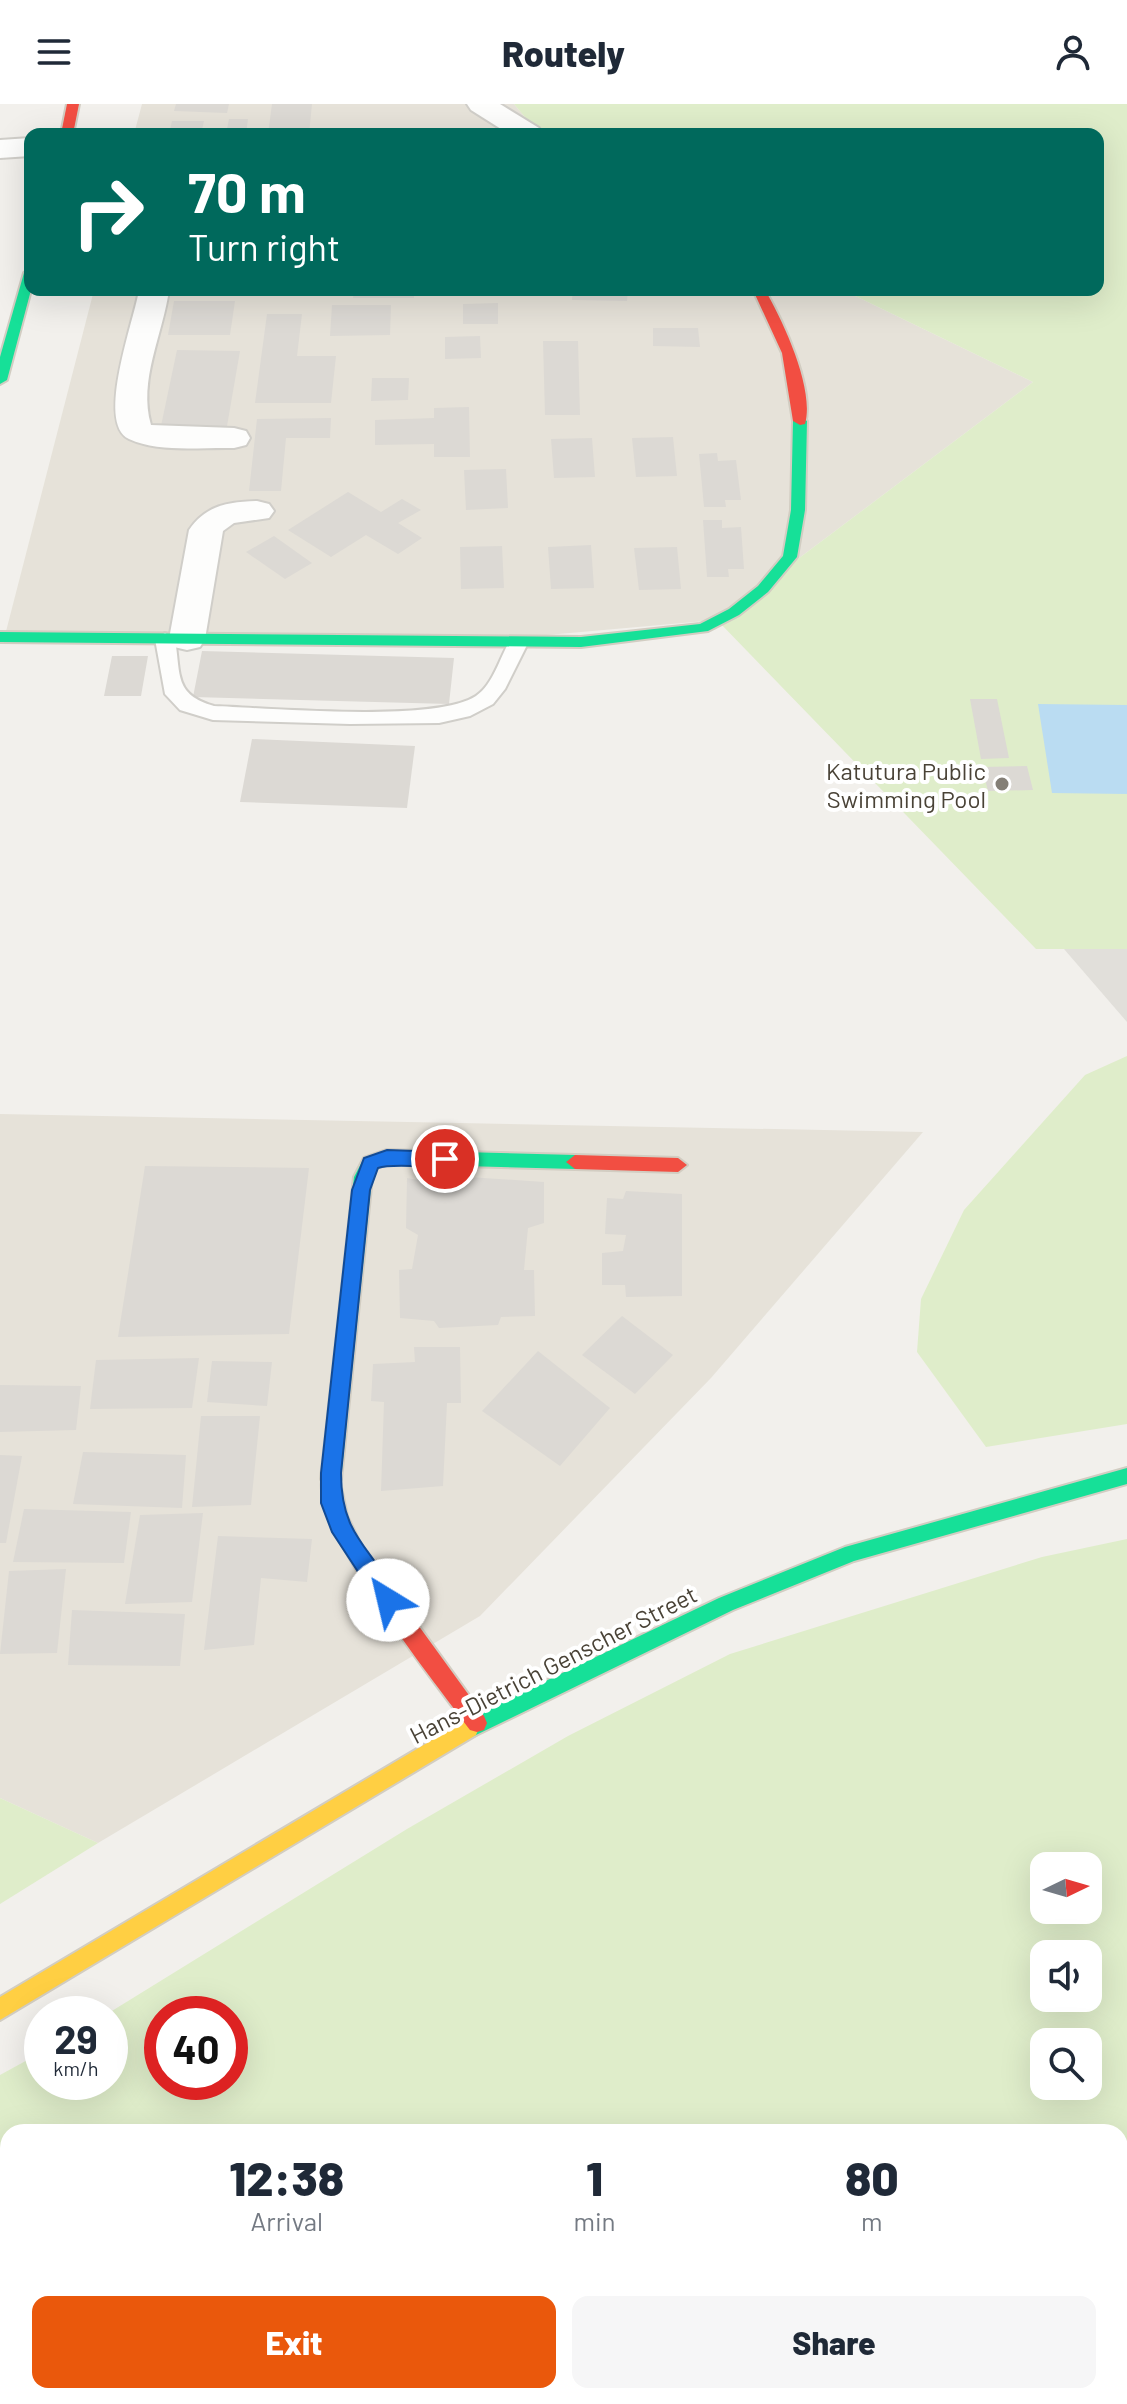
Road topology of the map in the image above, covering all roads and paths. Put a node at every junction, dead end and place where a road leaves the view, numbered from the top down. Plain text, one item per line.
1 (73, 104) edge
2 (481, 104) edge
3 (68, 128) edge
4 (519, 128) edge
5 (24, 147) edge
6 (0, 149) edge
7 (24, 294) edge
8 (153, 296) edge
9 (763, 296) edge
10 (0, 380) edge
11 (234, 438) dead end
12 (257, 511) dead end
13 (0, 637) edge
14 (176, 639) junction
15 (518, 643) junction
16 (678, 1165) dead end
17 (1127, 1476) edge
18 (477, 1723) junction
19 (0, 2009) edge

1 - 3 street
2 - 4 street
5 - 6 street
7 - 10 street
8 - 11 street
9 - 15 street
12 - 14 street
13 - 14 street
14 - 15 street
14 - 15 lane
16 - 18 street
17 - 18 street, Hans-Dietrich Genscher Street
18 - 19 street, Hans-Dietrich Genscher Street

